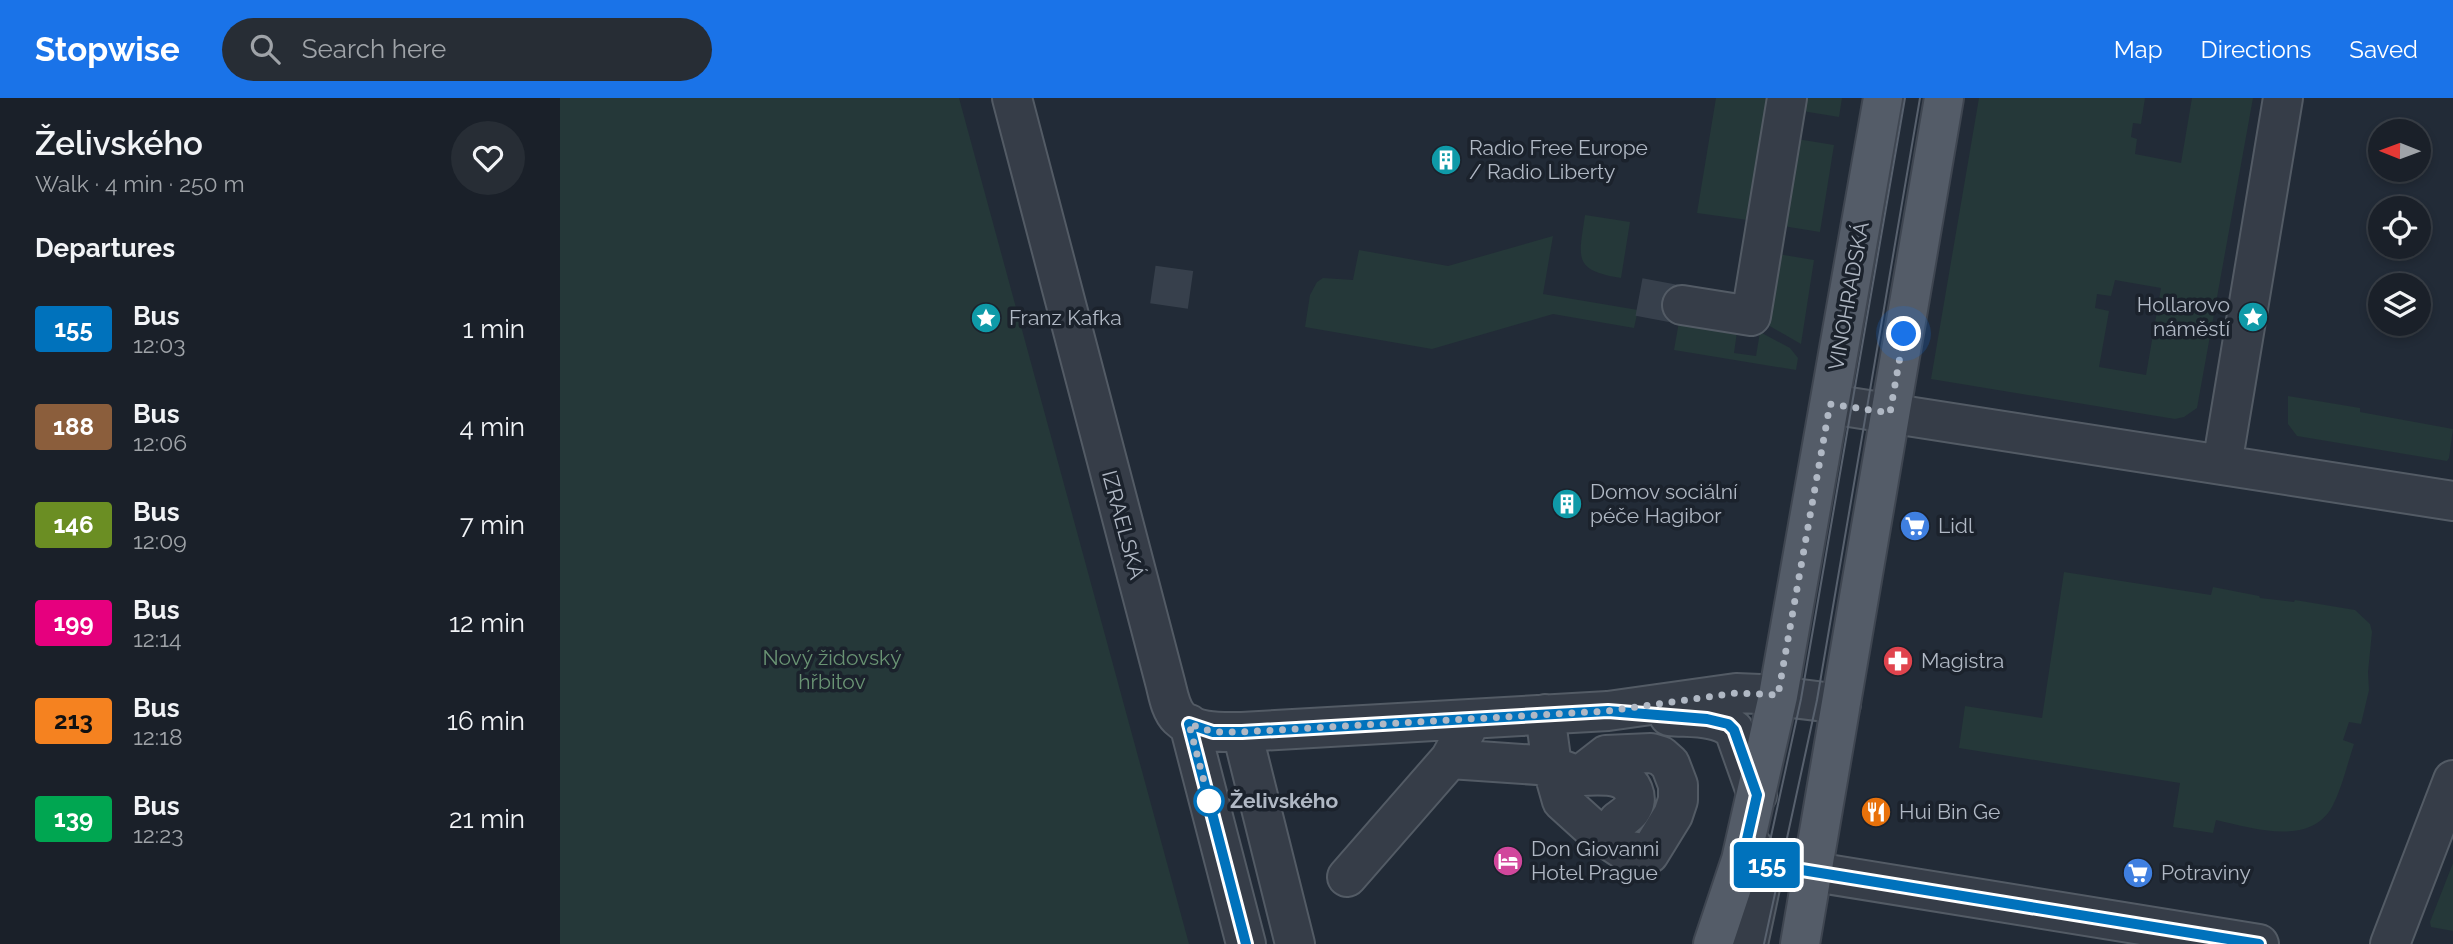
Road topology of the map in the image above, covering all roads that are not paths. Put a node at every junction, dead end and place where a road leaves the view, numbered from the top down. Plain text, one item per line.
1 (1012, 98) edge
2 (1787, 98) edge
3 (1882, 98) edge
4 (1944, 98) edge
5 (2283, 98) edge
6 (1682, 304) tunnel mouth
7 (1830, 404) junction
8 (1890, 413) junction
9 (2222, 465) junction
10 (2453, 502) edge
11 (1778, 695) junction
12 (1841, 704) junction
13 (1608, 711) junction
14 (1545, 715) junction
15 (1472, 719) junction
16 (1189, 724) junction
17 (1242, 732) junction
18 (1450, 759) junction
19 (1642, 770) dead end
20 (1565, 771) junction
21 (2453, 780) edge
22 (1757, 795) junction
23 (1621, 835) junction
24 (1756, 852) junction
25 (1813, 872) junction
26 (1347, 877) dead end
27 (1246, 944) edge
28 (1294, 944) edge
29 (1713, 944) edge
30 (1748, 944) edge
31 (1800, 944) edge
32 (2259, 944) edge
33 (2389, 944) edge

1 - 16 street, IZRAELSKÁ
2 - 6 street
3 - 7 main road, VINOHRADSKÁ
4 - 8 main road
5 - 9 street
7 - 8 street
7 - 11 main road, VINOHRADSKÁ
8 - 9 street
8 - 12 main road
9 - 10 street
11 - 12 street
11 - 13 street
11 - 22 main road, VINOHRADSKÁ
12 - 25 main road
13 - 14 street
13 - 22 street
14 - 15 street
14 - 20 street
15 - 17 street
15 - 18 street
16 - 17 street
16 - 27 street, IZRAELSKÁ
17 - 28 street
18 - 20 street
18 - 26 street
19 - 23 street
20 - 23 street
20 - 23 street
21 - 33 street
22 - 24 main road, VINOHRADSKÁ
24 - 25 street
24 - 29 main road, VINOHRADSKÁ
24 - 30 street
25 - 31 main road
25 - 32 street

